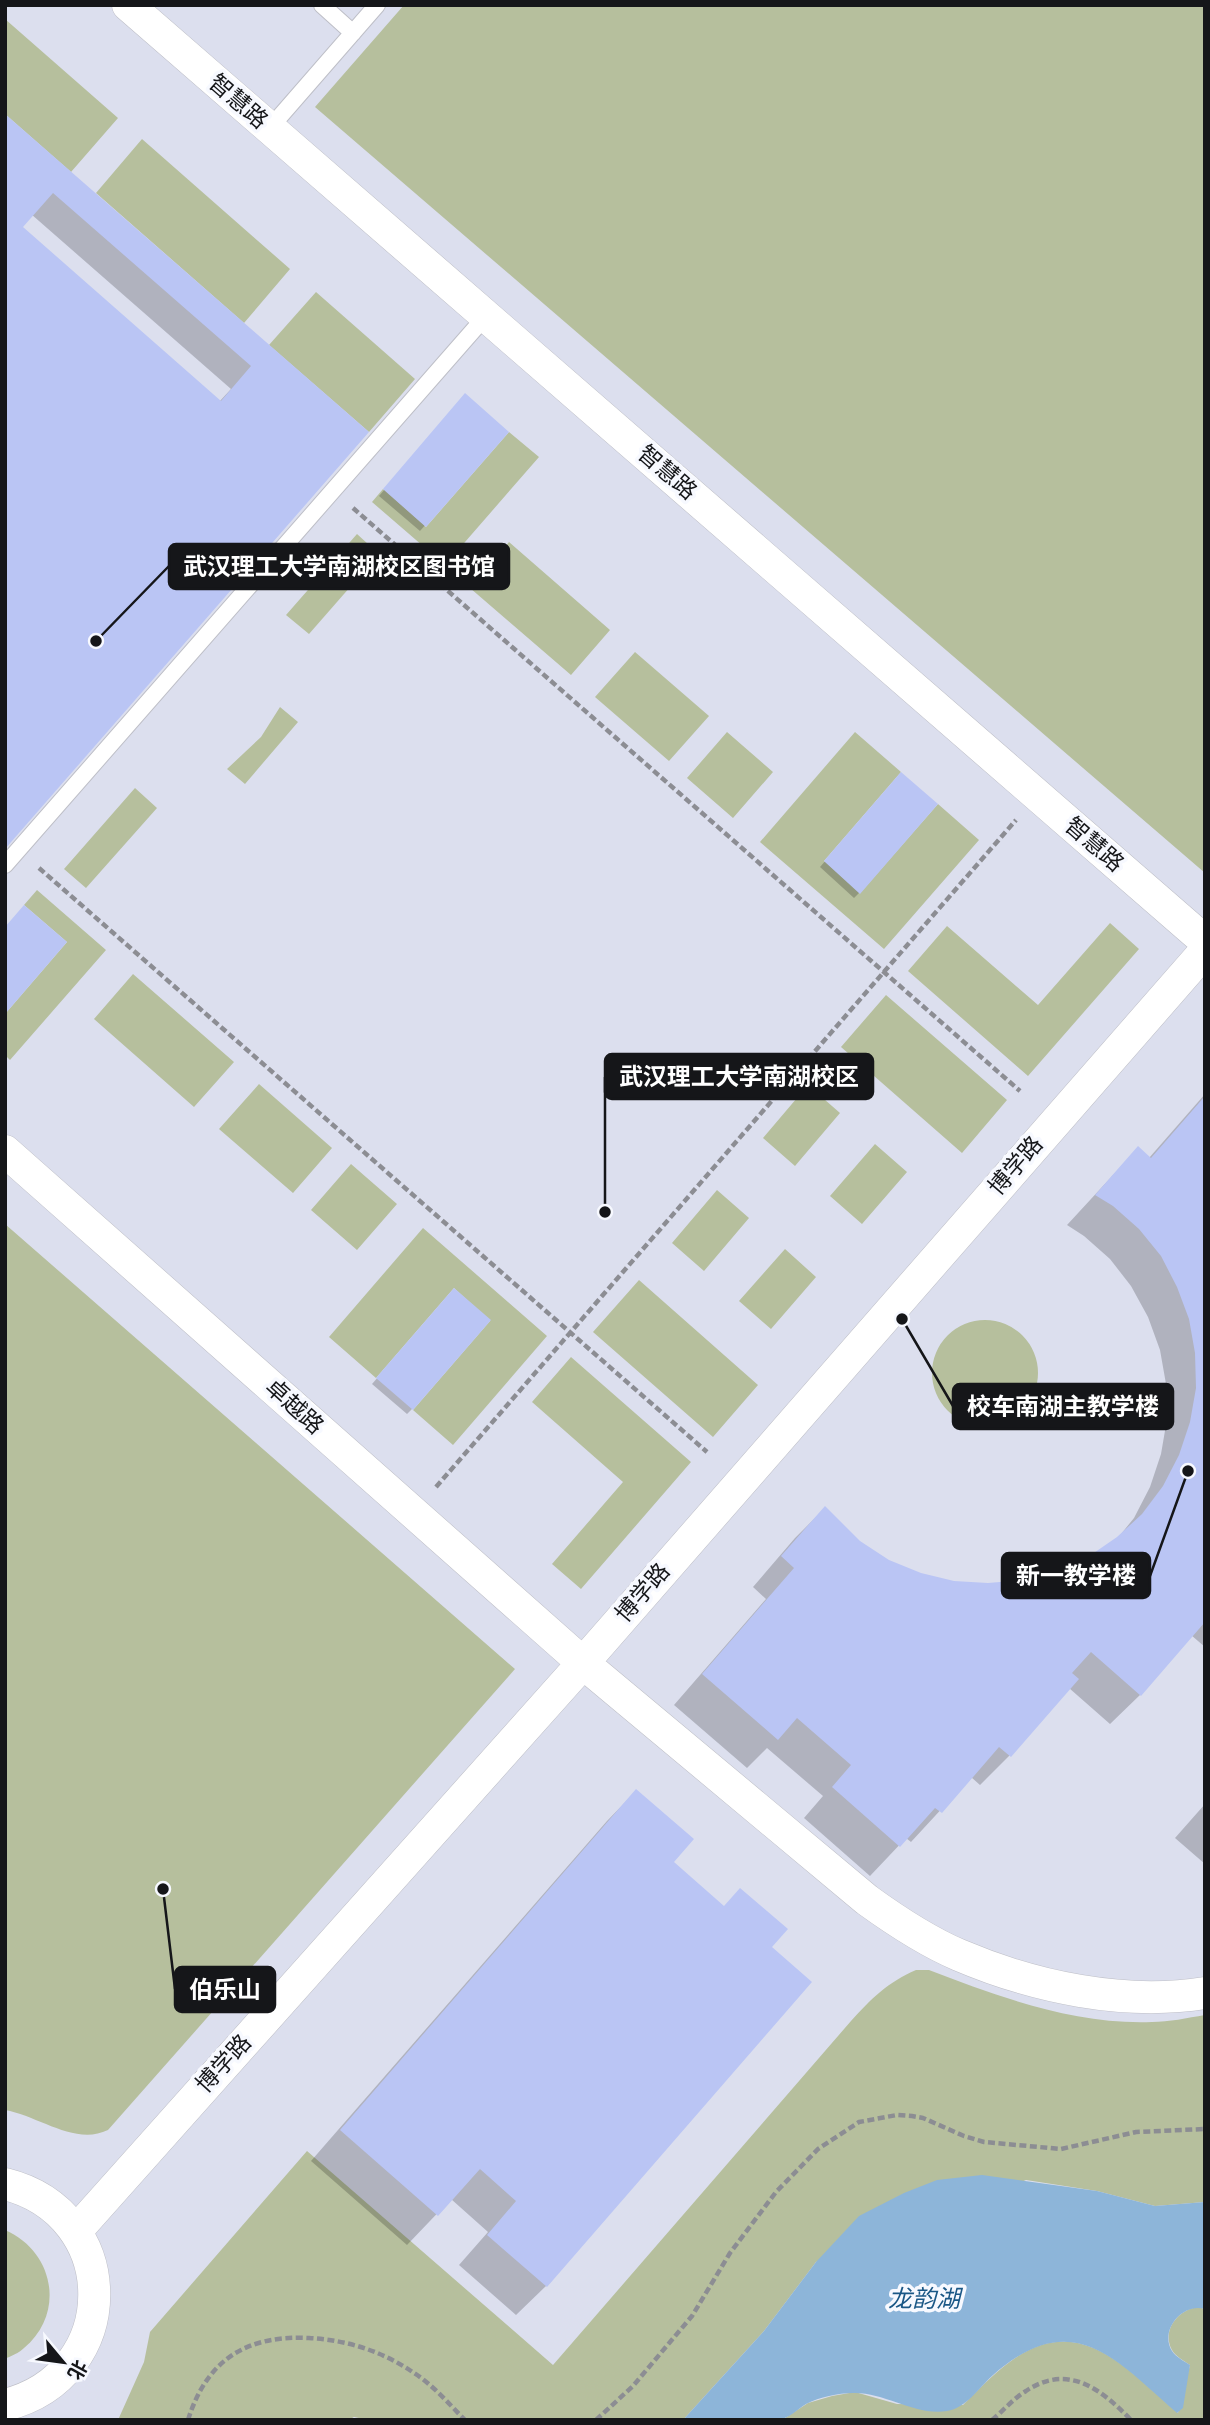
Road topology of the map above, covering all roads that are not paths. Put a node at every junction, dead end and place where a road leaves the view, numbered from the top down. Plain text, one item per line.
1 (128, 5) edge
2 (322, 5) edge
3 (377, 5) edge
4 (353, 33) junction
5 (269, 130) junction
6 (485, 317) junction
7 (5, 865) edge
8 (1205, 941) edge
9 (1205, 951) edge
10 (5, 1151) edge
11 (583, 1662) junction
12 (1205, 1993) edge
13 (5, 2184) edge
14 (76, 2231) junction
15 (5, 2405) edge
16 (38, 2407) edge

1 - 5 street, 智慧路
2 - 4 lane
3 - 4 lane
4 - 5 lane
5 - 6 street, 智慧路
6 - 7 lane
6 - 8 street, 智慧路
9 - 11 street, 博学路
10 - 11 street, 卓越路
11 - 12 street, 卓越路
11 - 14 street, 博学路
13 - 14 street
14 - 16 street
15 - 16 street

